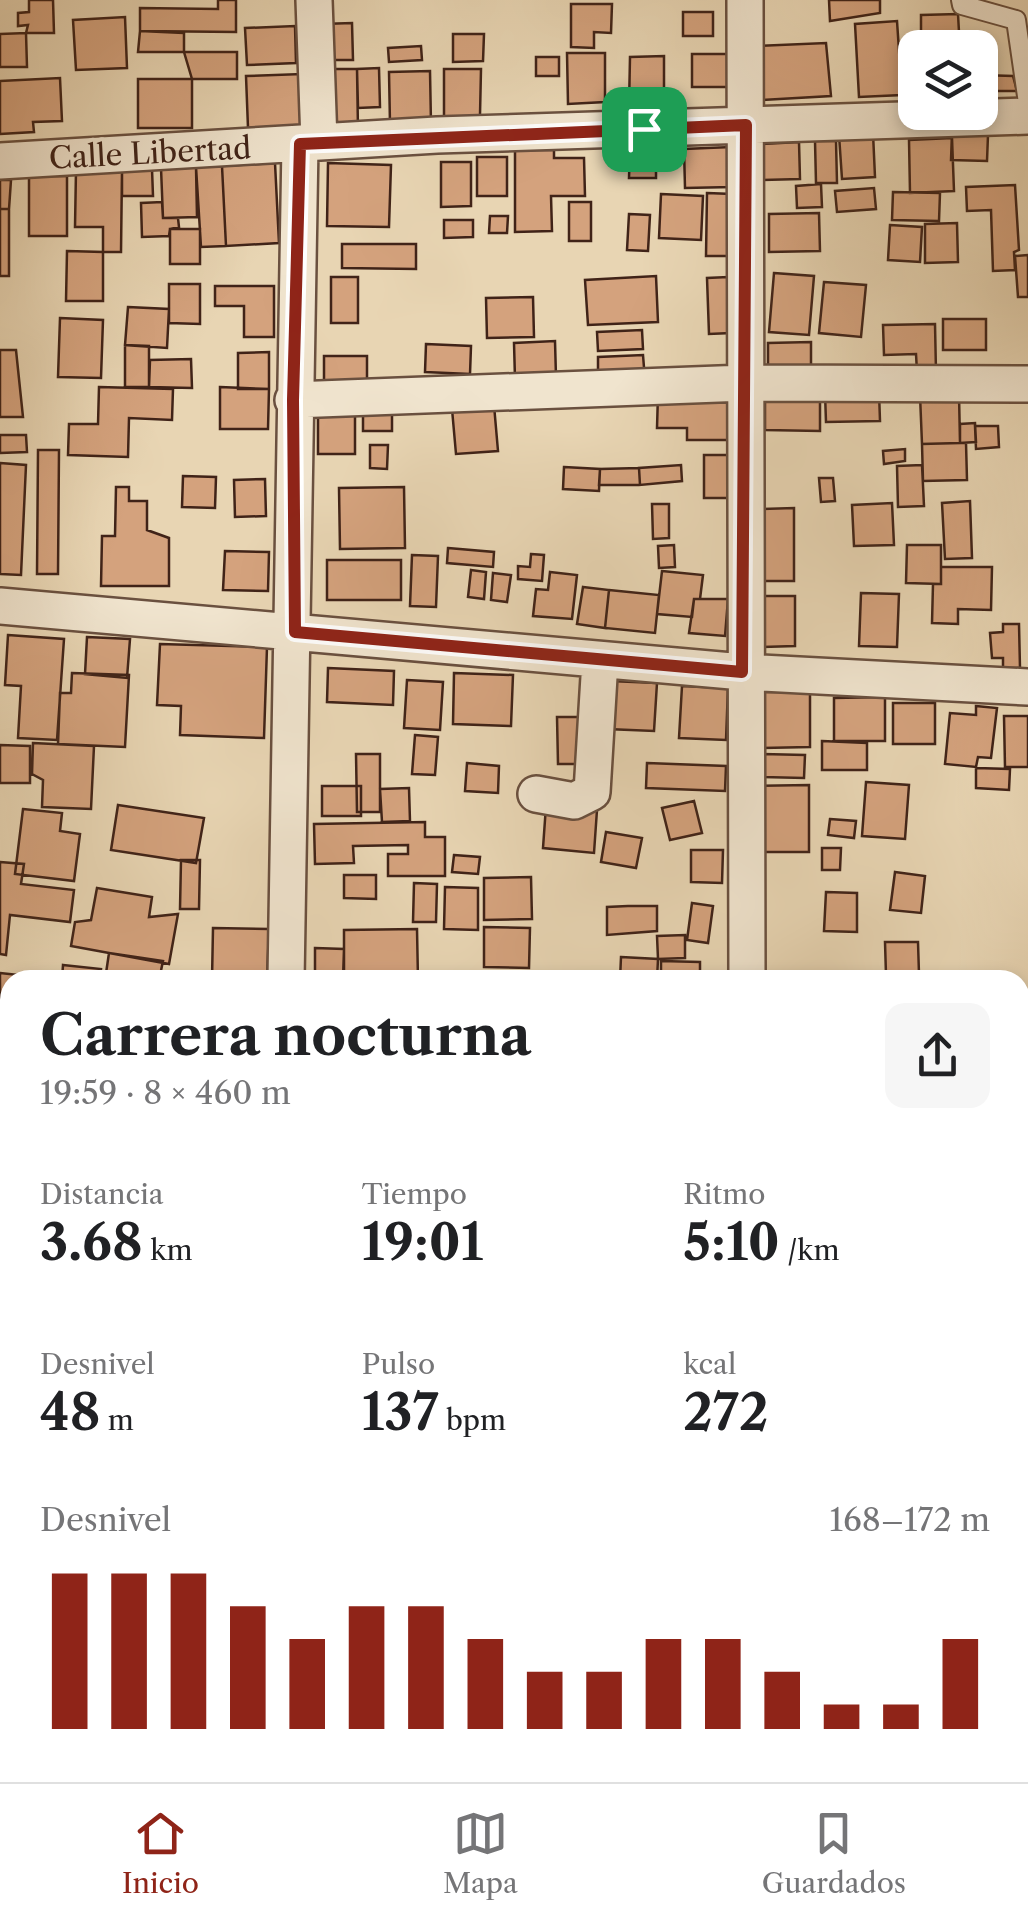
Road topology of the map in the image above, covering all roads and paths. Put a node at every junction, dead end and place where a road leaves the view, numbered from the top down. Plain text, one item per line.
1 (314, 0) edge
2 (744, 0) edge
3 (961, 0) edge
4 (1028, 102) edge
5 (1028, 116) edge
6 (746, 125) junction
7 (310, 143) junction
8 (0, 160) edge
9 (745, 383) junction
10 (1028, 384) edge
11 (293, 400) junction
12 (0, 606) edge
13 (295, 632) junction
14 (600, 660) junction
15 (742, 672) junction
16 (1028, 687) edge
17 (536, 794) dead end
18 (286, 970) edge
19 (747, 970) edge

1 - 7 street
2 - 6 street
3 - 4 lane
5 - 6 street, Calle Libertad
6 - 7 street, Calle Libertad
6 - 9 street
7 - 8 street, Calle Libertad
7 - 11 street
9 - 10 street
9 - 11 street
9 - 15 street
11 - 13 street
12 - 13 street
13 - 14 street
13 - 18 street
14 - 15 street
14 - 17 street
15 - 16 street
15 - 19 street

